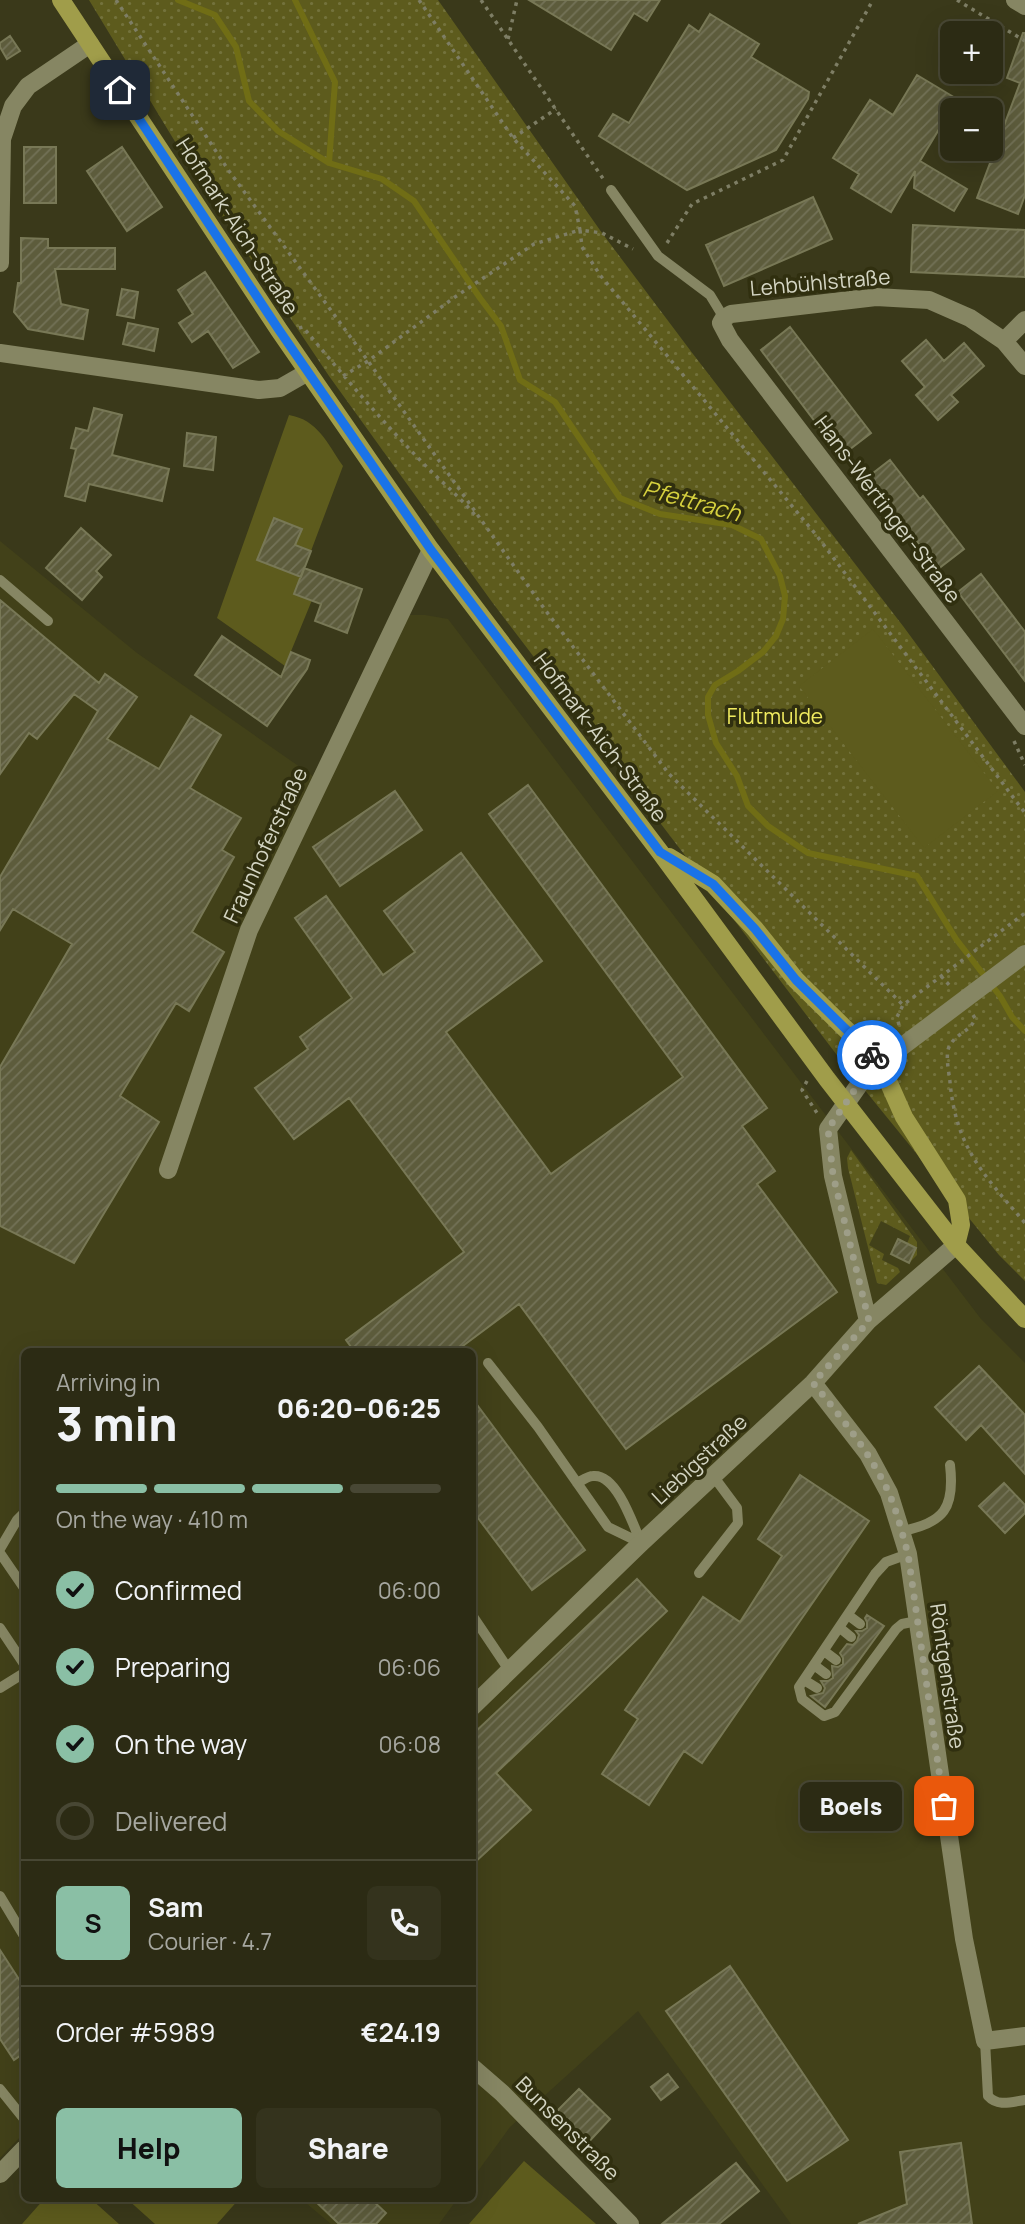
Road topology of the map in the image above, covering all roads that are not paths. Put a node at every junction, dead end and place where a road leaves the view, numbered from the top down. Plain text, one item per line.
1 (61, 0) edge
2 (1015, 0) edge
3 (1025, 6) edge
4 (90, 44) junction
5 (611, 190) road end
6 (0, 263) edge
7 (724, 318) junction
8 (1025, 320) edge
9 (1003, 341) junction
10 (0, 353) edge
11 (1025, 366) edge
12 (308, 372) junction
13 (431, 550) junction
14 (0, 580) edge
15 (48, 621) dead end
16 (1025, 726) edge
17 (660, 852) junction
18 (1021, 956) edge
19 (880, 1063) junction
20 (168, 1170) dead end
21 (956, 1245) junction
22 (1025, 1319) edge
23 (869, 1321) junction
24 (488, 1363) dead end
25 (813, 1383) junction
26 (950, 1465) dead end
27 (714, 1478) junction
28 (577, 1483) junction
29 (21, 1516) edge
30 (902, 1531) junction
31 (641, 1543) junction
32 (0, 1551) edge
33 (908, 1554) junction
34 (699, 1573) dead end
35 (21, 1583) edge
36 (848, 1615) junction
37 (917, 1620) junction
38 (476, 1621) edge
39 (860, 1624) dead end
40 (0, 1628) edge
41 (839, 1628) junction
42 (852, 1637) dead end
43 (824, 1651) junction
44 (21, 1660) edge
45 (836, 1660) dead end
46 (814, 1665) junction
47 (509, 1670) junction
48 (826, 1674) dead end
49 (21, 1675) edge
50 (804, 1680) junction
51 (0, 1688) edge
52 (817, 1688) dead end
53 (476, 1702) edge
54 (0, 1896) edge
55 (21, 1931) edge
56 (1025, 2036) edge
57 (985, 2041) junction
58 (476, 2070) edge
59 (0, 2089) edge
60 (1025, 2100) edge
61 (21, 2115) edge
62 (21, 2152) edge
63 (0, 2174) edge
64 (630, 2224) edge

1 - 4 main road, Hofmark-Aich-Straße
2 - 3 street
4 - 6 street
4 - 12 main road, Hofmark-Aich-Straße
5 - 7 lane
7 - 9 street, Lehbühlstraße
7 - 16 street, Hans-Wertinger-Straße
8 - 9 street
9 - 11 street, Lehbühlstraße
10 - 12 street
12 - 13 main road, Hofmark-Aich-Straße
13 - 17 main road, Hofmark-Aich-Straße
13 - 20 street, Fraunhoferstraße
14 - 15 lane
17 - 19 main road
17 - 21 main road, Hofmark-Aich-Straße
18 - 19 street
19 - 21 main road
19 - 23 street
21 - 22 main road, Hofmark-Aich-Straße
21 - 23 street, Liebigstraße
23 - 25 street, Liebigstraße
24 - 28 lane
25 - 27 street, Liebigstraße
25 - 30 street, Röntgenstraße
26 - 30 lane
27 - 31 street, Liebigstraße
27 - 34 lane
28 - 31 lane
28 - 31 lane
29 - 32 lane
30 - 33 street, Röntgenstraße
31 - 47 street, Liebigstraße
32 - 35 lane
33 - 36 lane
33 - 37 street, Röntgenstraße
36 - 39 lane
36 - 41 lane
37 - 50 lane
37 - 57 street, Röntgenstraße
38 - 47 lane
40 - 44 lane
41 - 42 lane
41 - 43 lane
43 - 45 lane
43 - 46 lane
46 - 48 lane
46 - 50 lane
47 - 53 street, Liebigstraße
49 - 51 lane
50 - 52 lane
54 - 55 lane
56 - 57 street
57 - 60 lane
58 - 64 street, Bunsenstraße
59 - 61 lane
62 - 63 street

